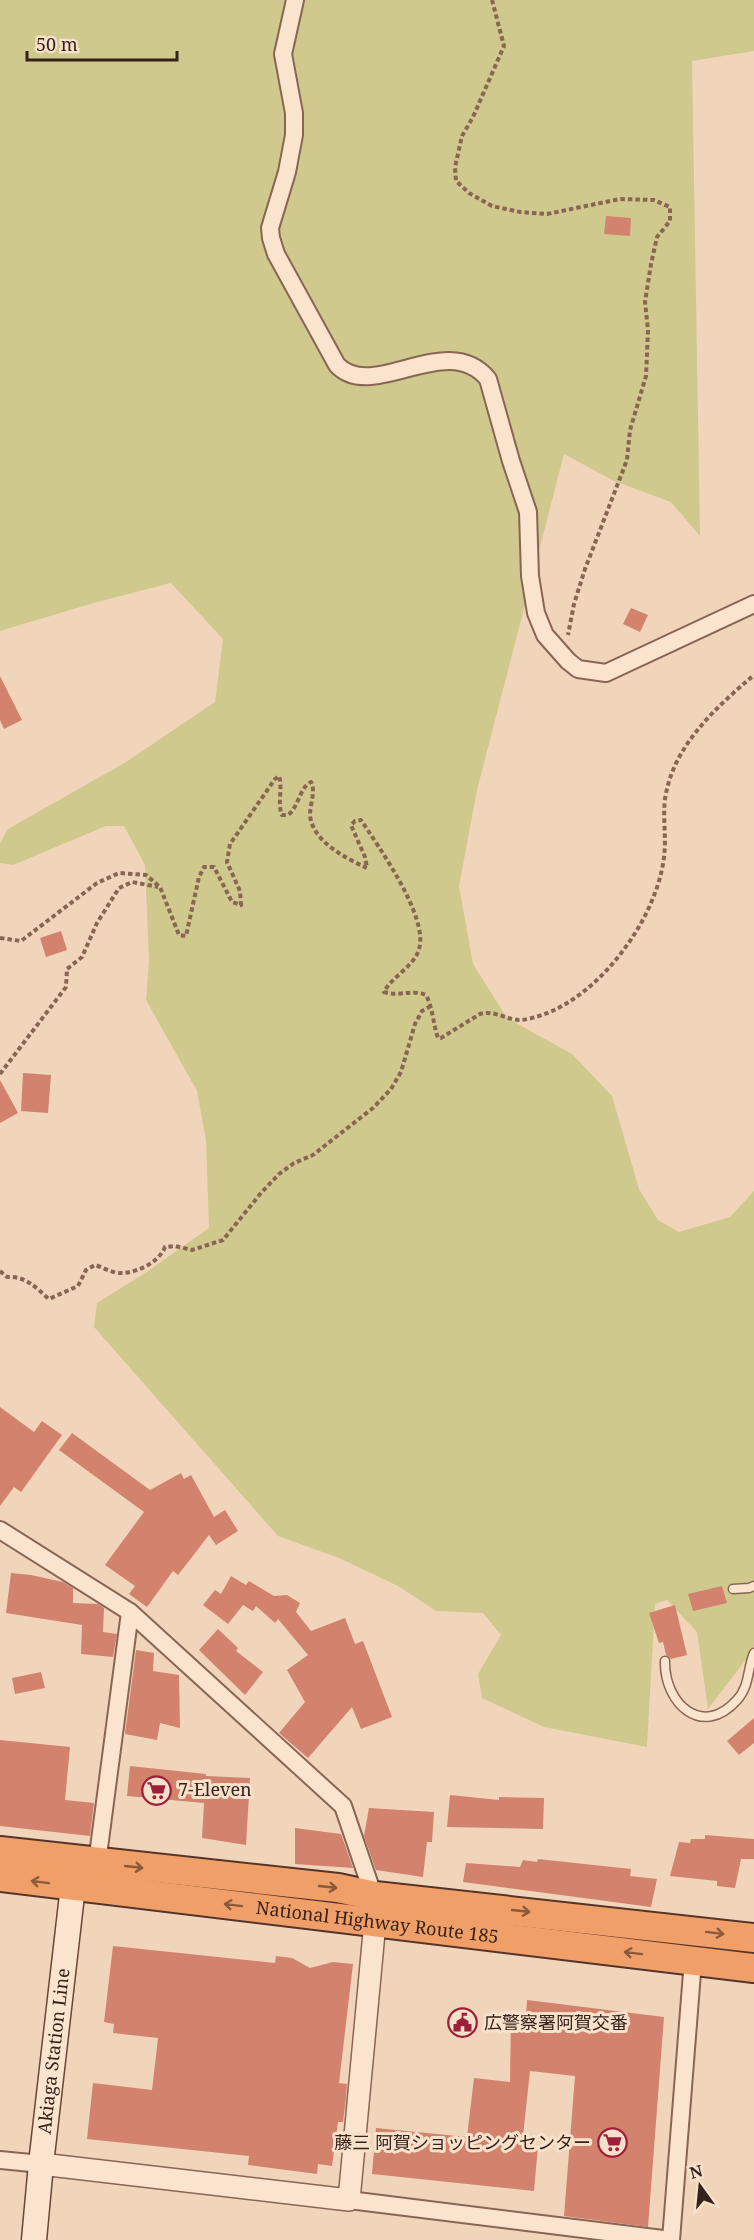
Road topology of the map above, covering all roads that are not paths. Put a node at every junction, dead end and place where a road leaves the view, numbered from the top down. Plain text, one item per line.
1 (295, 0) edge
2 (754, 604) edge
3 (0, 1530) edge
4 (754, 1586) edge
5 (733, 1589) dead end
6 (130, 1612) junction
7 (754, 1653) edge
8 (665, 1661) dead end
9 (0, 1851) edge
10 (82, 1870) junction
11 (0, 1877) edge
12 (375, 1909) junction
13 (754, 1938) edge
14 (693, 1960) junction
15 (754, 1968) edge
16 (0, 2160) edge
17 (41, 2164) junction
18 (349, 2200) junction
19 (34, 2240) edge
20 (671, 2240) edge

1 - 2 street
3 - 6 street
4 - 5 lane
6 - 10 street
6 - 12 street
7 - 8 lane
9 - 10 highway, National Highway Route 185
10 -> 11 highway, National Highway Route 185
10 - 12 highway, National Highway Route 185
10 - 17 main road, Akiaga Station Line
12 -> 13 highway, National Highway Route 185
14 -> 12 highway, National Highway Route 185
12 - 18 street
14 - 15 highway, National Highway Route 185
14 - 20 street
16 - 17 street
17 - 18 street
17 - 19 main road, Akiaga Station Line
18 - 20 street

